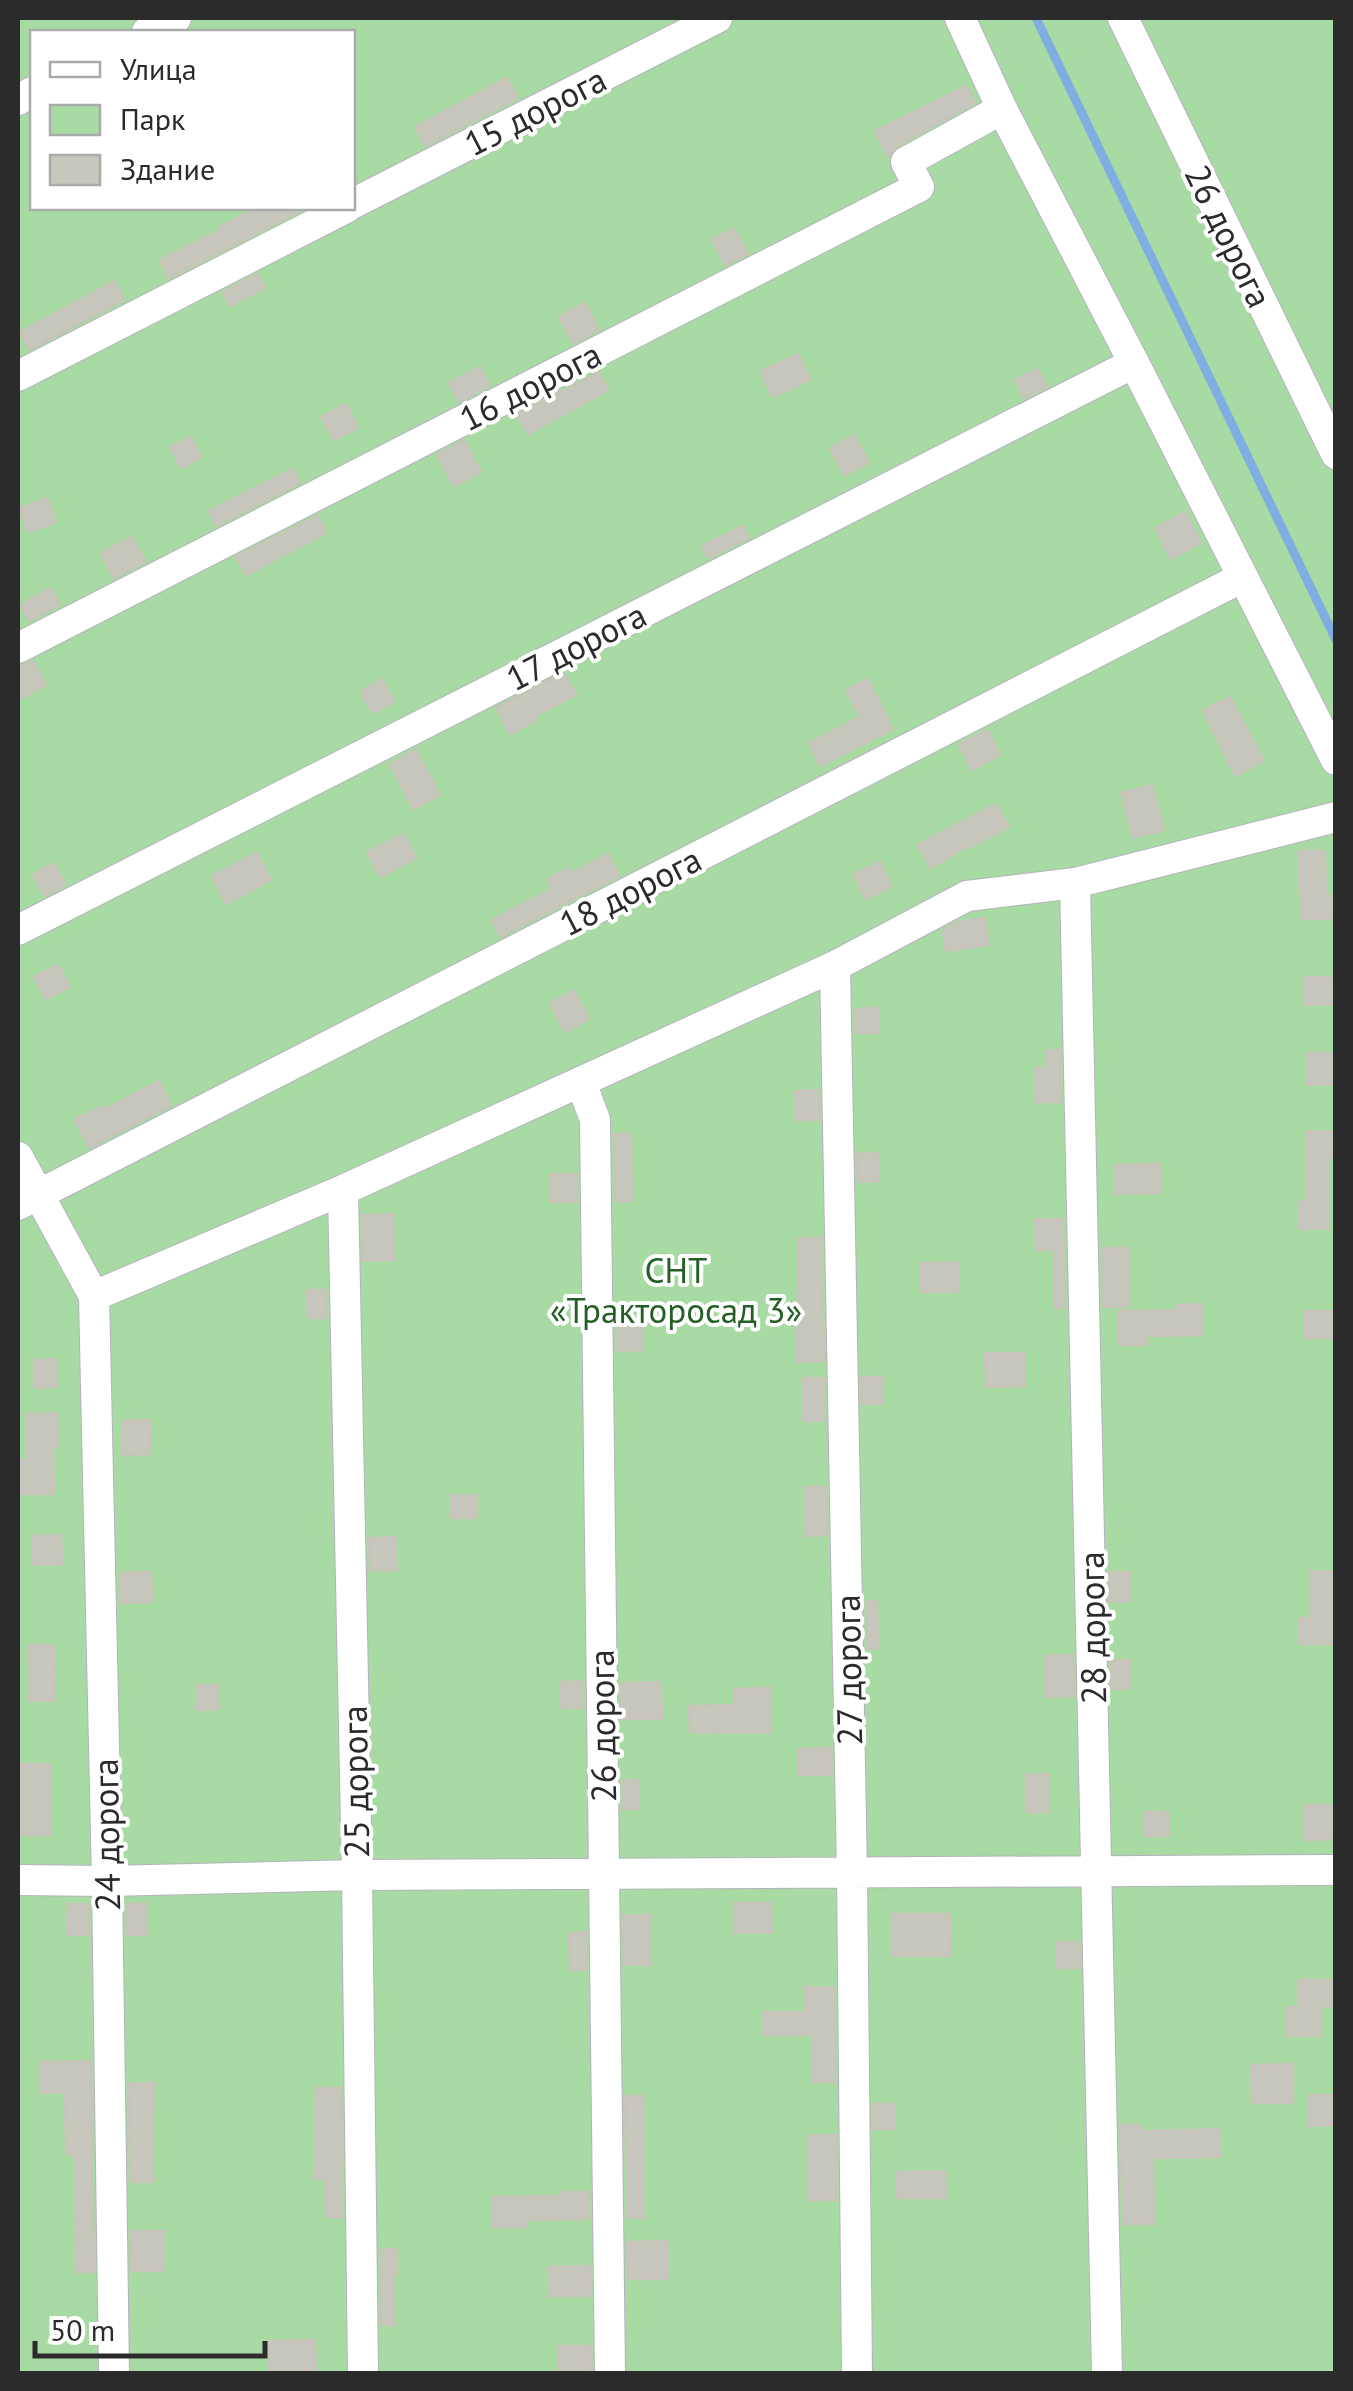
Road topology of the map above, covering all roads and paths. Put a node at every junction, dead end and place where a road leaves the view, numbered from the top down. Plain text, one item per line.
1 (176, 18) edge
2 (717, 18) edge
3 (960, 18) edge
4 (1123, 18) edge
5 (152, 30) edge
6 (1002, 109) junction
7 (355, 203) edge
8 (341, 210) edge
9 (1134, 363) junction
10 (18, 376) edge
11 (1336, 454) edge
12 (1243, 578) junction
13 (18, 648) edge
14 (1336, 760) edge
15 (1336, 817) edge
16 (1075, 883) junction
17 (18, 930) edge
18 (834, 966) junction
19 (581, 1082) junction
20 (18, 1157) edge
21 (343, 1190) junction
22 (28, 1200) edge
23 (94, 1296) junction
24 (1336, 1870) edge
25 (852, 1872) junction
26 (1097, 1872) junction
27 (603, 1873) junction
28 (356, 1875) junction
29 (18, 1880) edge
30 (107, 1882) junction
31 (114, 2374) edge
32 (363, 2374) edge
33 (610, 2374) edge
34 (857, 2374) edge
35 (1106, 2374) edge

1 - 5 street
2 - 7 street, 15 дорога
3 - 6 street
4 - 11 street, 26 дорога
6 - 9 street
6 - 13 street, 16 дорога
8 - 10 street, 15 дорога
9 - 12 street
9 - 17 street, 17 дорога
12 - 14 street
12 - 22 street, 18 дорога
15 - 16 street
16 - 18 street
16 - 26 street, 28 дорога
18 - 19 street
18 - 25 street, 27 дорога
19 - 21 street
19 - 27 street, 26 дорога
20 - 22 street
21 - 23 street
21 - 28 street, 25 дорога
22 - 23 street
23 - 30 street, 24 дорога
24 - 26 street
25 - 26 street
25 - 27 street
25 - 34 street, 27 дорога
26 - 35 street, 28 дорога
27 - 28 street
27 - 33 street, 26 дорога
28 - 30 street
28 - 32 street, 25 дорога
29 - 30 street
30 - 31 street, 24 дорога

